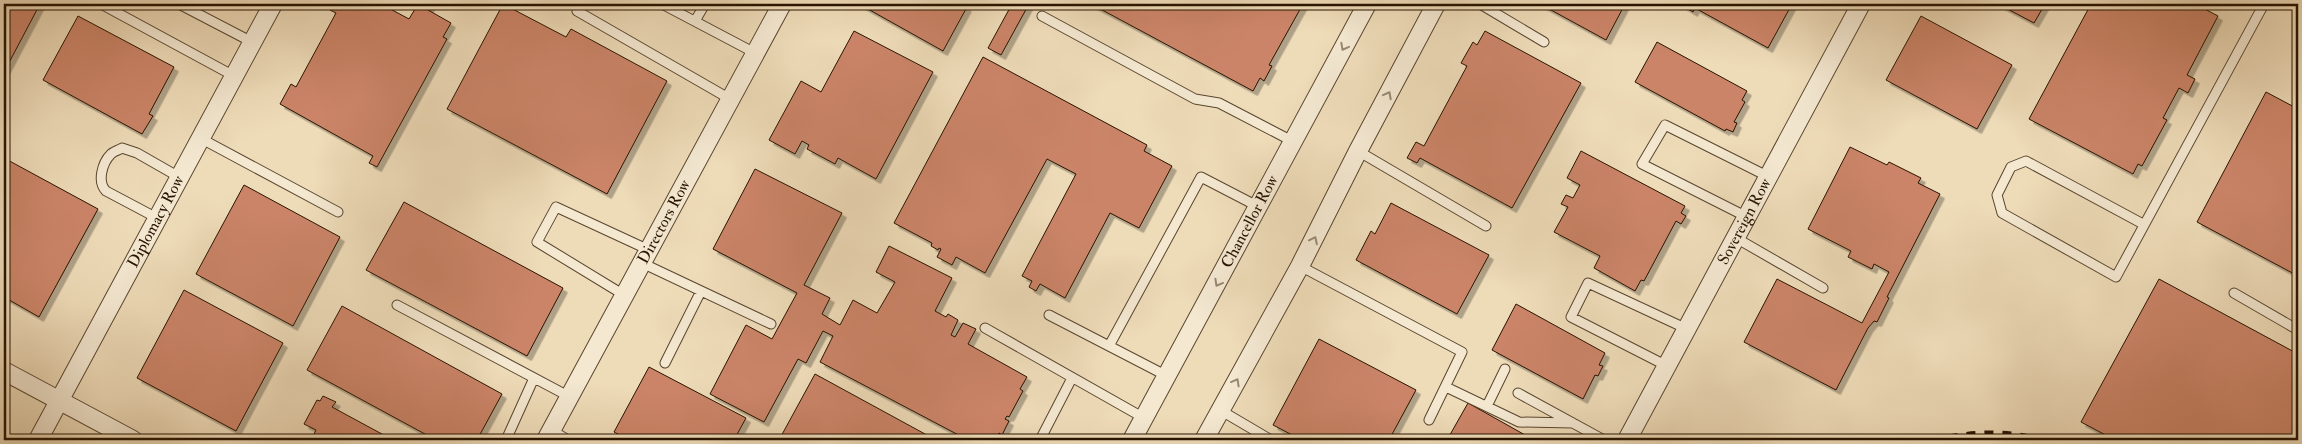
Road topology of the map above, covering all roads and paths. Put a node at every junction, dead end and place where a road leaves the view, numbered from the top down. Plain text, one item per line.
1 (102, 4) edge
2 (180, 4) edge
3 (272, 4) edge
4 (662, 4) edge
5 (705, 4) edge
6 (782, 4) edge
7 (1436, 4) edge
8 (1480, 4) edge
9 (1861, 4) edge
10 (2264, 4) edge
11 (1362, 6) edge
12 (577, 11) dead end
13 (1042, 16) dead end
14 (695, 21) junction
15 (252, 42) junction
16 (1544, 42) dead end
17 (755, 52) junction
18 (234, 76) junction
19 (730, 99) junction
20 (200, 138) junction
21 (1294, 142) junction
22 (1358, 152) junction
23 (180, 177) junction
24 (1769, 177) junction
25 (1259, 207) junction
26 (338, 212) dead end
27 (1747, 217) junction
28 (157, 218) junction
29 (2143, 224) junction
30 (1486, 226) dead end
31 (1736, 238) junction
32 (645, 257) junction
33 (1300, 266) junction
34 (1823, 288) dead end
35 (701, 291) junction
36 (2234, 293) dead end
37 (624, 295) junction
38 (397, 305) dead end
39 (1049, 315) dead end
40 (771, 324) dead end
41 (985, 328) dead end
42 (1687, 329) junction
43 (2298, 330) edge
44 (1108, 346) junction
45 (665, 363) dead end
46 (1667, 366) junction
47 (1505, 369) dead end
48 (4, 371) edge
49 (1167, 376) junction
50 (534, 378) junction
51 (1072, 378) junction
52 (1446, 387) junction
53 (1518, 393) dead end
54 (570, 397) junction
55 (59, 400) junction
56 (1487, 406) junction
57 (1220, 410) junction
58 (1144, 418) junction
59 (1429, 420) dead end
60 (1573, 423) junction
61 (549, 435) edge
62 (38, 440) edge
63 (133, 440) edge
64 (506, 440) edge
65 (568, 440) edge
66 (1040, 440) edge
67 (1132, 440) edge
68 (1204, 440) edge
69 (1271, 440) edge
70 (1604, 440) edge
71 (1627, 440) edge

1 - 18 lane
2 - 15 lane
3 - 15 street, Diplomacy Row
4 - 14 lane
5 - 14 lane
6 - 17 street, Directors Row
22 -> 7 street
8 - 16 lane
9 - 24 street, Sovereign Row
10 - 29 lane
11 -> 21 street, Chancellor Row
12 - 19 lane
13 - 21 lane
14 - 17 lane
15 - 18 street, Diplomacy Row
17 - 19 street, Directors Row
18 - 20 street, Diplomacy Row
19 - 32 street, Directors Row
20 - 23 street, Diplomacy Row
20 - 26 lane
21 - 25 street, Chancellor Row
22 - 30 lane
33 -> 22 street
23 - 28 street, Diplomacy Row
23 - 28 lane
24 - 27 street, Sovereign Row
24 - 27 lane
25 - 44 lane
25 -> 49 street, Chancellor Row
27 - 31 street, Sovereign Row
28 - 55 street, Diplomacy Row
29 - 29 lane
31 - 34 lane
31 - 42 street, Sovereign Row
32 - 35 lane
32 - 37 street, Directors Row
32 - 37 lane
33 - 52 lane
57 -> 33 street
35 - 40 lane
35 - 45 lane
36 - 43 lane
37 - 54 street, Directors Row
38 - 50 lane
39 - 44 lane
41 - 51 lane
42 - 46 street, Sovereign Row
42 - 46 lane
44 - 49 lane
46 - 71 street, Sovereign Row
47 - 56 lane
48 - 55 street
49 - 58 street, Chancellor Row
50 - 54 lane
50 - 64 lane
51 - 58 lane
51 - 66 lane
52 - 56 lane
52 - 59 lane
53 - 60 lane
54 - 61 street, Directors Row
55 - 62 street, Diplomacy Row
55 - 63 street
56 - 60 lane
57 - 68 street
57 - 69 lane
58 - 67 street, Chancellor Row
60 - 70 lane
61 - 65 lane

